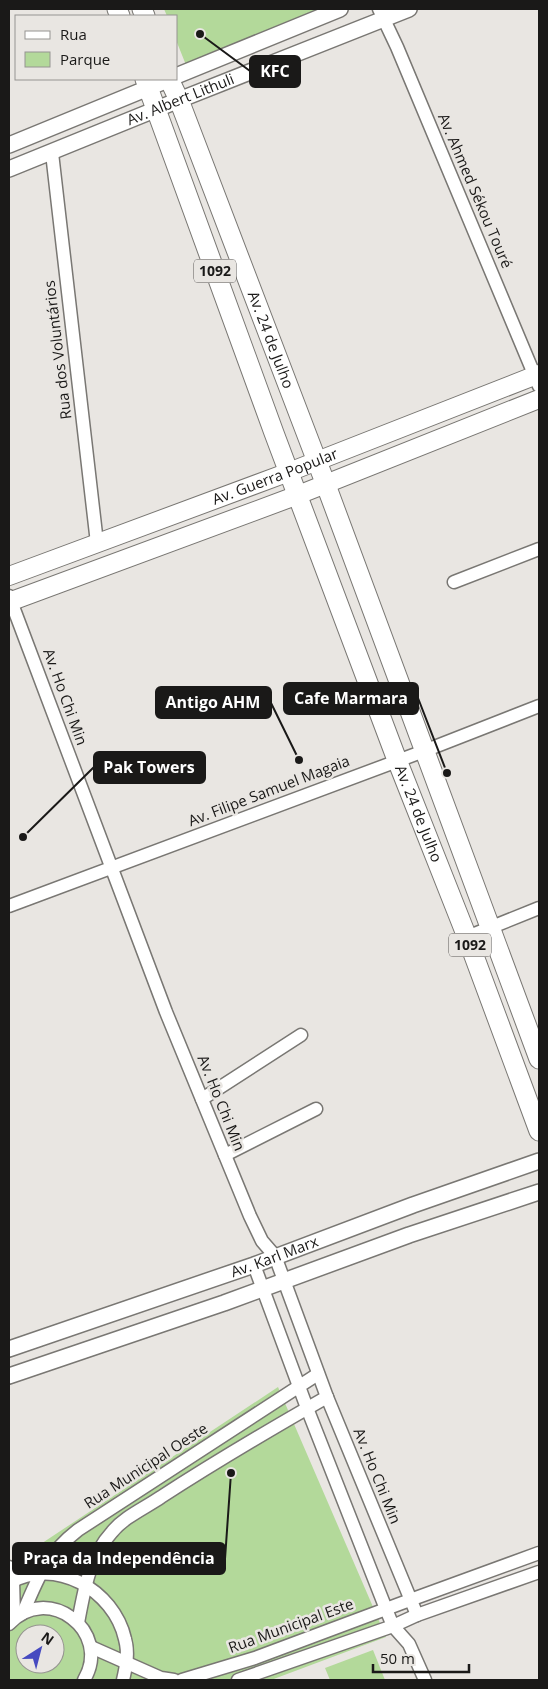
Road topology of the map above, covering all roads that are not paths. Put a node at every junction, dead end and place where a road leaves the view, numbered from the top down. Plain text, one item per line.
1 (340, 9) edge
2 (409, 9) edge
3 (382, 14) edge
4 (178, 75) edge
5 (163, 80) edge
6 (169, 80) edge
7 (146, 83) edge
8 (179, 100) junction
9 (156, 109) junction
10 (9, 145) edge
11 (52, 152) junction
12 (9, 169) edge
13 (538, 378) edge
14 (539, 399) edge
15 (316, 461) junction
16 (289, 472) junction
17 (326, 485) junction
18 (298, 495) junction
19 (97, 543) junction
20 (539, 549) edge
21 (9, 576) edge
22 (454, 582) dead end
23 (10, 600) edge
24 (539, 706) edge
25 (424, 751) junction
26 (397, 760) junction
27 (111, 869) junction
28 (9, 906) edge
29 (539, 908) edge
30 (491, 927) junction
31 (467, 937) junction
32 (301, 1035) dead end
33 (539, 1059) edge
34 (202, 1099) junction
35 (316, 1109) dead end
36 (539, 1131) edge
37 (225, 1155) junction
38 (539, 1161) edge
39 (539, 1192) edge
40 (275, 1256) junction
41 (254, 1265) junction
42 (285, 1281) junction
43 (264, 1288) junction
44 (9, 1349) edge
45 (318, 1374) junction
46 (9, 1376) edge
47 (298, 1386) junction
48 (327, 1397) junction
49 (307, 1408) junction
50 (538, 1557) edge
51 (9, 1567) edge
52 (539, 1572) edge
53 (39, 1574) junction
54 (11, 1581) edge
55 (86, 1584) junction
56 (410, 1600) junction
57 (386, 1610) junction
58 (417, 1615) junction
59 (15, 1618) edge
60 (78, 1623) junction
61 (393, 1626) junction
62 (90, 1648) junction
63 (127, 1663) junction
64 (84, 1680) edge
65 (123, 1680) edge
66 (174, 1680) edge
67 (182, 1680) edge
68 (238, 1680) edge
69 (425, 1680) edge

1 - 4 street, Av. Albert Lithuli
2 - 3 street, Av. Albert Lithuli
3 - 8 street, Av. Albert Lithuli
3 - 13 street, Av. Ahmed Sékou Touré
5 - 7 street, Av. Albert Lithuli
6 - 8 main road, Av. 24 de Julho / 1092
7 - 9 main road, Av. 24 de Julho / 1092
7 - 10 street, Av. Albert Lithuli
8 - 9 street, Av. Albert Lithuli
8 - 15 main road, Av. 24 de Julho / 1092
9 - 11 street, Av. Albert Lithuli
9 - 16 main road, Av. 24 de Julho / 1092
11 - 12 street, Av. Albert Lithuli
11 - 19 street, Rua dos Voluntários
13 - 15 main road, Av. Guerra Popular
14 - 17 main road, Av. Guerra Popular
15 - 16 main road, Av. Guerra Popular
15 - 17 main road, Av. 24 de Julho
16 - 18 main road, Av. 24 de Julho
16 - 19 main road, Av. Guerra Popular
17 - 18 main road, Av. Guerra Popular
17 - 25 main road, Av. 24 de Julho / 1092
18 - 23 main road, Av. Guerra Popular
18 - 26 main road, Av. 24 de Julho / 1092
19 - 21 main road, Av. Guerra Popular
20 - 22 street
23 - 27 street, Av. Ho Chi Min
24 - 25 street, Av. Filipe Samuel Magaia
25 - 26 street, Av. Filipe Samuel Magaia
25 - 30 main road, Av. 24 de Julho / 1092
26 - 27 street, Av. Filipe Samuel Magaia
26 - 31 main road, Av. 24 de Julho / 1092
27 - 28 street, Av. Filipe Samuel Magaia
27 - 34 street, Av. Ho Chi Min
29 - 30 street
30 - 31 street
30 - 33 main road, Av. 24 de Julho / 1092
31 - 36 main road, Av. 24 de Julho / 1092
32 - 34 street
34 - 37 street, Av. Ho Chi Min
35 - 37 street
37 - 40 street, Av. Ho Chi Min
38 - 40 street, Av. Karl Marx
39 - 42 street, Av. Karl Marx
40 - 41 street, Av. Karl Marx
40 - 42 street, Av. Ho Chi Min
41 - 43 street
41 - 44 street, Av. Karl Marx
42 - 43 street, Av. Karl Marx
42 - 45 street, Av. Ho Chi Min
43 - 46 street, Av. Karl Marx
43 - 47 street
45 - 47 street, Rua Municipal Oeste
45 - 48 street, Av. Ho Chi Min
47 - 49 street
47 - 53 street, Rua Municipal Oeste
48 - 49 street
48 - 56 street, Av. Ho Chi Min
49 - 55 street
49 - 57 street
50 - 56 street, Rua Municipal Este
51 - 54 street
52 - 58 street
53 - 54 street
53 - 55 street
53 - 59 street, Rua Municipal Oeste
54 - 59 street
55 - 60 street
55 - 63 street
56 - 57 street, Rua Municipal Este
56 - 58 street, Av. Ho Chi Min
57 - 61 street
57 - 67 street, Rua Municipal Este
58 - 61 street
59 - 60 street
60 - 62 street
61 - 68 street
61 - 69 street
62 - 63 street
62 - 64 street
63 - 65 street
63 - 66 street

